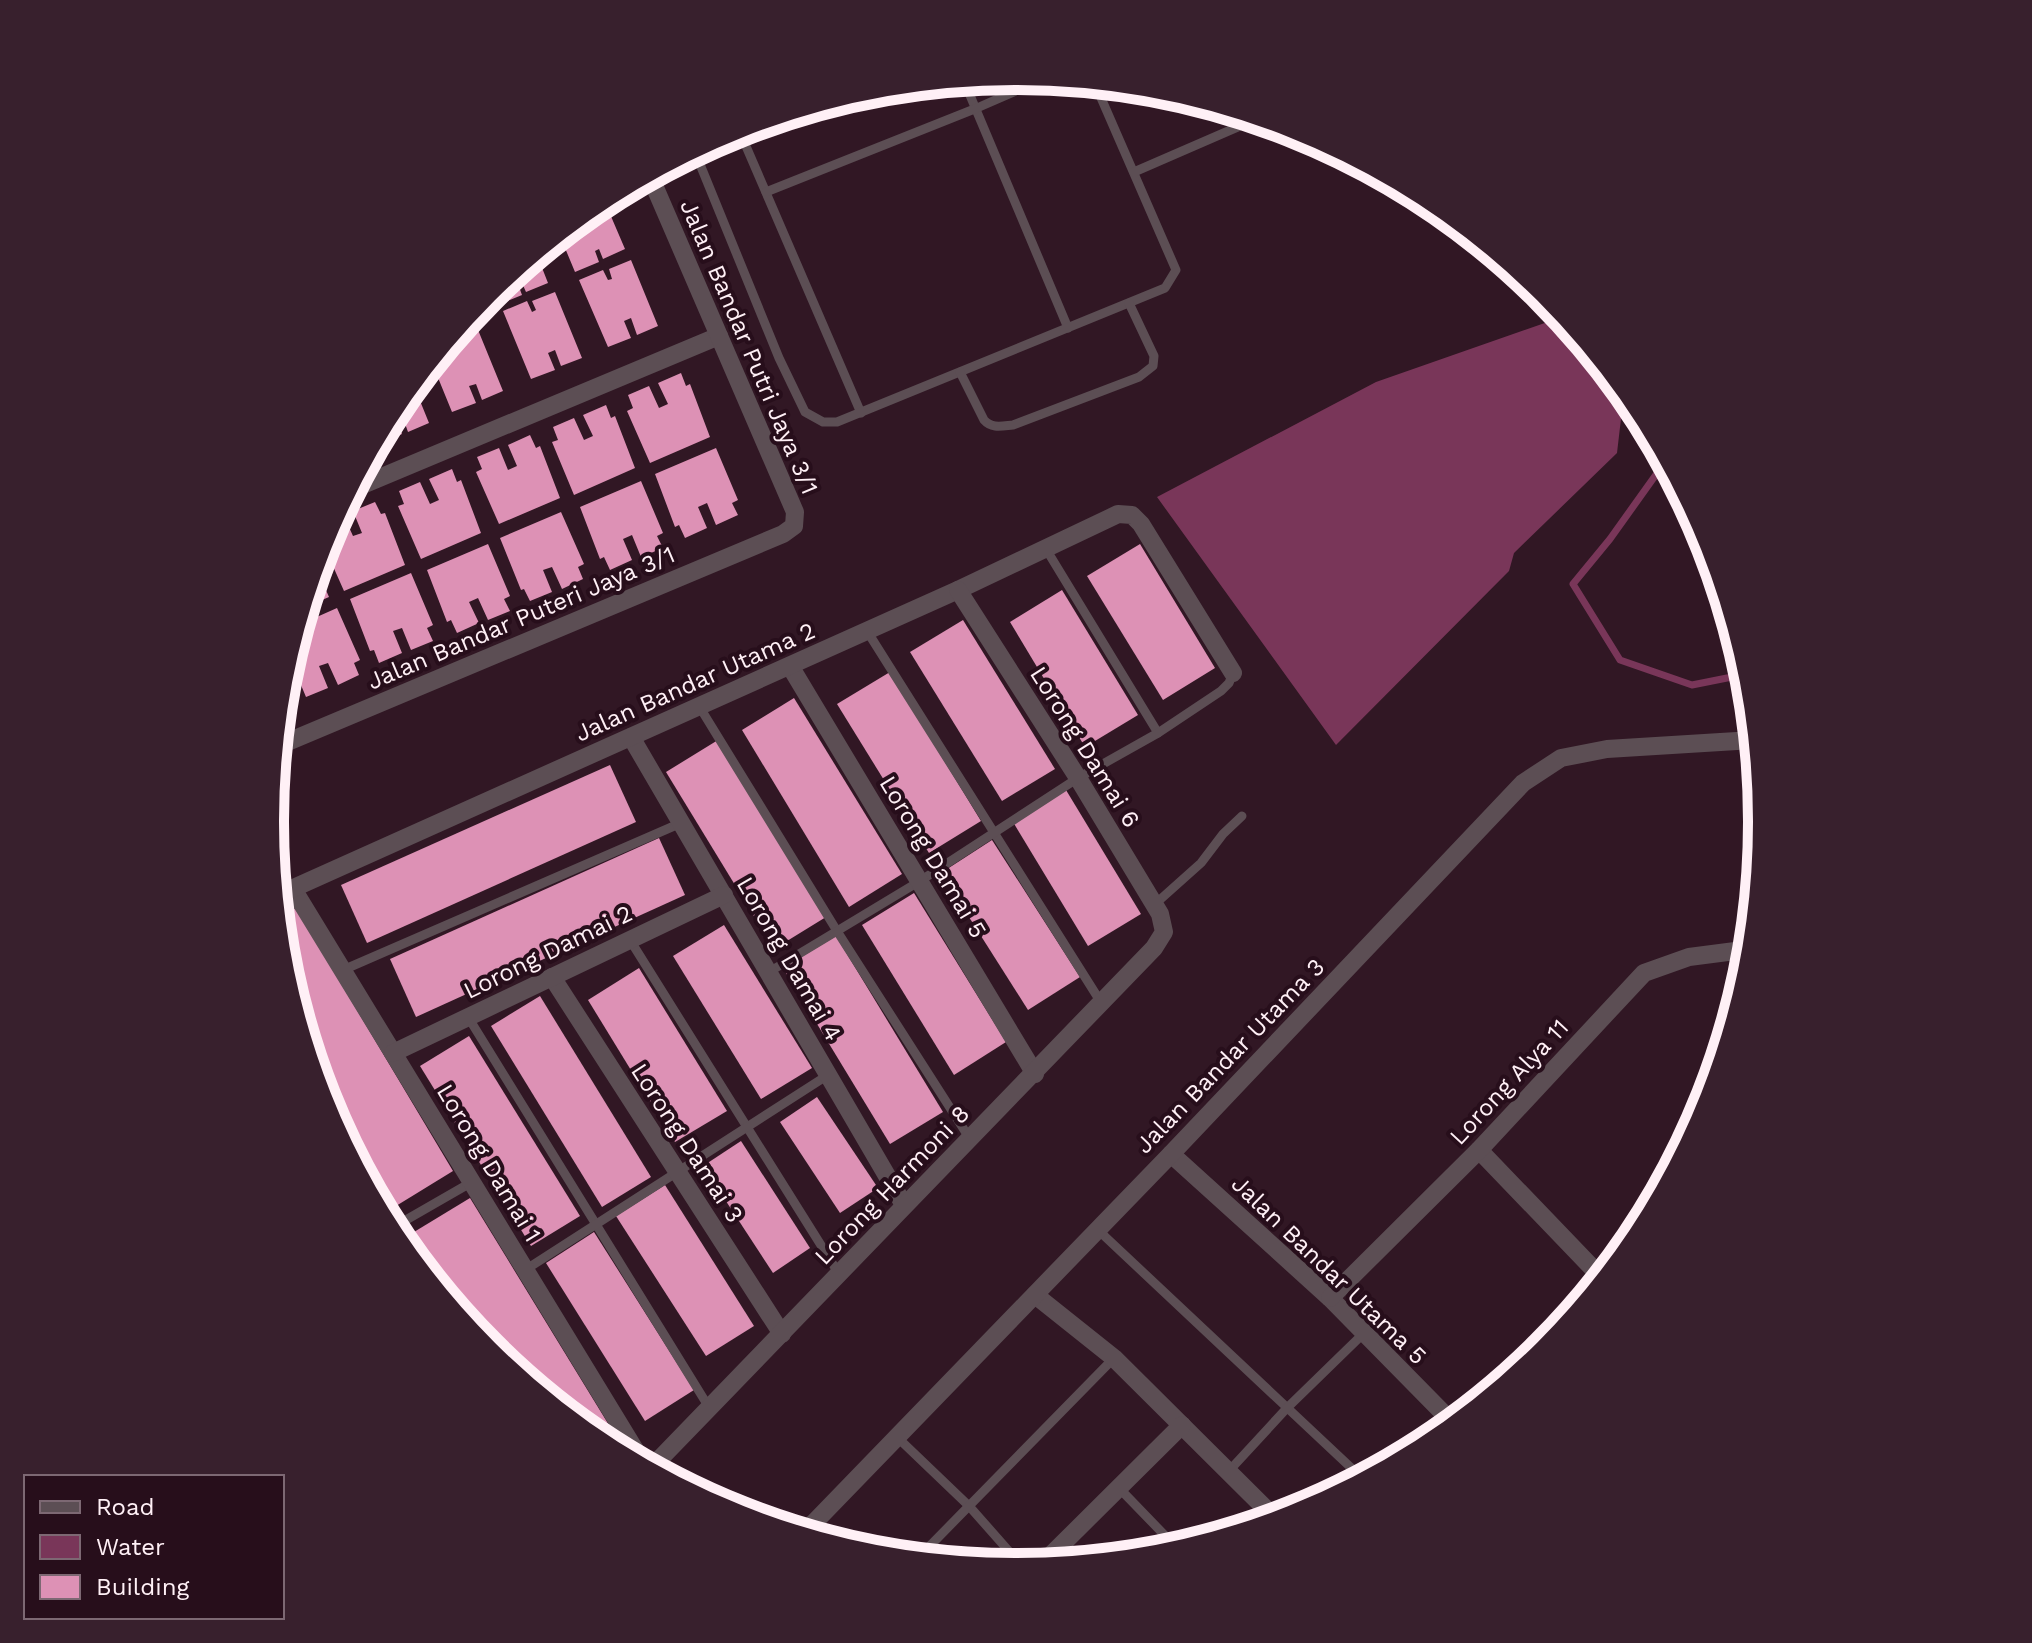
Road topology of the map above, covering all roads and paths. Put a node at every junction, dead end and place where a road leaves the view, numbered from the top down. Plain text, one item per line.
1 (1018, 90) edge
2 (969, 92) edge
3 (1100, 95) edge
4 (977, 108) junction
5 (1240, 126) edge
6 (745, 143) edge
7 (699, 162) edge
8 (1134, 172) junction
9 (654, 186) edge
10 (766, 192) junction
11 (1129, 303) junction
12 (1068, 328) junction
13 (719, 336) junction
14 (960, 372) junction
15 (861, 413) junction
16 (368, 483) edge
17 (783, 534) joint
18 (1046, 549) junction
19 (958, 590) junction
20 (867, 631) junction
21 (790, 666) junction
22 (1233, 673) joint
23 (699, 706) junction
24 (1158, 733) junction
25 (631, 737) junction
26 (289, 741) edge
27 (1743, 741) edge
28 (1078, 778) junction
29 (1242, 816) dead end
30 (682, 822) junction
31 (995, 832) junction
32 (920, 881) junction
33 (288, 891) edge
34 (724, 895) junction
35 (289, 896) edge
36 (1154, 905) junction
37 (837, 931) junction
38 (1164, 932) joint
39 (630, 940) junction
40 (1735, 951) edge
41 (343, 970) junction
42 (769, 972) junction
43 (552, 977) junction
44 (1102, 1004) junction
45 (468, 1017) junction
46 (393, 1053) junction
47 (828, 1074) junction
48 (1035, 1074) junction
49 (747, 1127) junction
50 (970, 1139) junction
51 (1479, 1150) junction
52 (1171, 1154) junction
53 (677, 1172) junction
54 (472, 1182) junction
55 (904, 1205) junction
56 (404, 1221) edge
57 (595, 1224) junction
58 (1098, 1230) junction
59 (525, 1270) junction
60 (1594, 1270) edge
61 (839, 1274) junction
62 (1035, 1295) junction
63 (1330, 1298) junction
64 (1364, 1333) junction
65 (782, 1334) junction
66 (1114, 1358) junction
67 (1287, 1408) junction
68 (710, 1409) junction
69 (1444, 1414) edge
70 (1182, 1425) junction
71 (898, 1438) junction
72 (631, 1443) edge
73 (659, 1460) edge
74 (1354, 1470) edge
75 (1228, 1472) junction
76 (1119, 1488) junction
77 (969, 1506) junction
78 (1265, 1509) edge
79 (813, 1524) edge
80 (1167, 1537) edge
81 (928, 1548) edge
82 (1061, 1551) edge
83 (1010, 1553) edge

1 - 4 lane
2 - 4 lane
3 - 8 lane
4 - 10 lane
4 - 12 lane
5 - 8 lane
6 - 10 lane
7 - 15 lane
8 - 11 lane
9 - 13 street, Jalan Bandar Putri Jaya 3/1
10 - 15 lane
11 - 12 lane
11 - 14 lane
12 - 14 lane
13 - 16 street
13 - 17 street, Jalan Bandar Putri Jaya 3/1
14 - 15 lane
17 - 26 street, Jalan Bandar Puteri Jaya 3/1
18 - 19 street, Jalan Bandar Utama 2
18 - 22 street, Jalan Bandar Utama 2
18 - 24 lane
19 - 20 street, Jalan Bandar Utama 2
19 - 28 street, Lorong Damai 6
20 - 21 street, Jalan Bandar Utama 2
20 - 31 lane
21 - 23 street, Jalan Bandar Utama 2
21 - 32 street, Lorong Damai 5
22 - 24 lane
23 - 25 street, Jalan Bandar Utama 2
23 - 37 lane
24 - 28 lane
25 - 30 street, Lorong Damai 4
25 - 33 street, Jalan Bandar Utama 2
27 - 52 street, Jalan Bandar Utama 3
28 - 31 lane
28 - 36 street, Lorong Damai 6
29 - 36 lane
30 - 34 street, Lorong Damai 4
30 - 41 lane
31 - 32 lane
31 - 44 lane
32 - 37 lane
32 - 48 street, Lorong Damai 5
34 - 39 street, Lorong Damai 2
34 - 42 street, Lorong Damai 4
35 - 41 street, Lorong Damai 1
36 - 38 street, Lorong Damai 6
37 - 42 lane
37 - 50 lane
38 - 44 street, Lorong Harmoni 8
39 - 43 street, Lorong Damai 2
39 - 49 lane
40 - 51 street, Lorong Alya 11
41 - 46 street, Lorong Damai 1
42 - 47 street, Lorong Damai 4
43 - 45 street, Lorong Damai 2
43 - 53 street, Lorong Damai 3
44 - 48 street, Lorong Harmoni 8
45 - 46 street, Lorong Damai 2
45 - 57 lane
46 - 54 street, Lorong Damai 1
47 - 49 lane
47 - 55 street, Lorong Damai 4
48 - 50 street, Lorong Harmoni 8
49 - 53 lane
49 - 61 lane
50 - 55 street, Lorong Harmoni 8
51 - 60 street
51 - 63 street, Lorong Alya 11
52 - 58 street, Jalan Bandar Utama 3
52 - 63 street, Jalan Bandar Utama 5
53 - 57 lane
53 - 65 street, Lorong Damai 3
54 - 56 lane
54 - 59 street, Lorong Damai 1
55 - 61 street, Lorong Harmoni 8
57 - 59 lane
57 - 68 lane
58 - 62 street, Jalan Bandar Utama 3
58 - 67 lane
59 - 72 street, Lorong Damai 1
61 - 65 street, Lorong Harmoni 8
62 - 66 street
62 - 71 street, Jalan Bandar Utama 3
63 - 64 street, Jalan Bandar Utama 5
64 - 67 lane
64 - 69 street, Jalan Bandar Utama 5
65 - 68 street, Lorong Harmoni 8
66 - 70 street
66 - 77 lane
67 - 74 lane
67 - 75 lane
68 - 73 street, Lorong Harmoni 8
70 - 75 street
70 - 76 street
71 - 77 lane
71 - 79 street, Jalan Bandar Utama 3
75 - 78 street
76 - 80 lane
76 - 82 street
77 - 81 lane
77 - 83 lane

